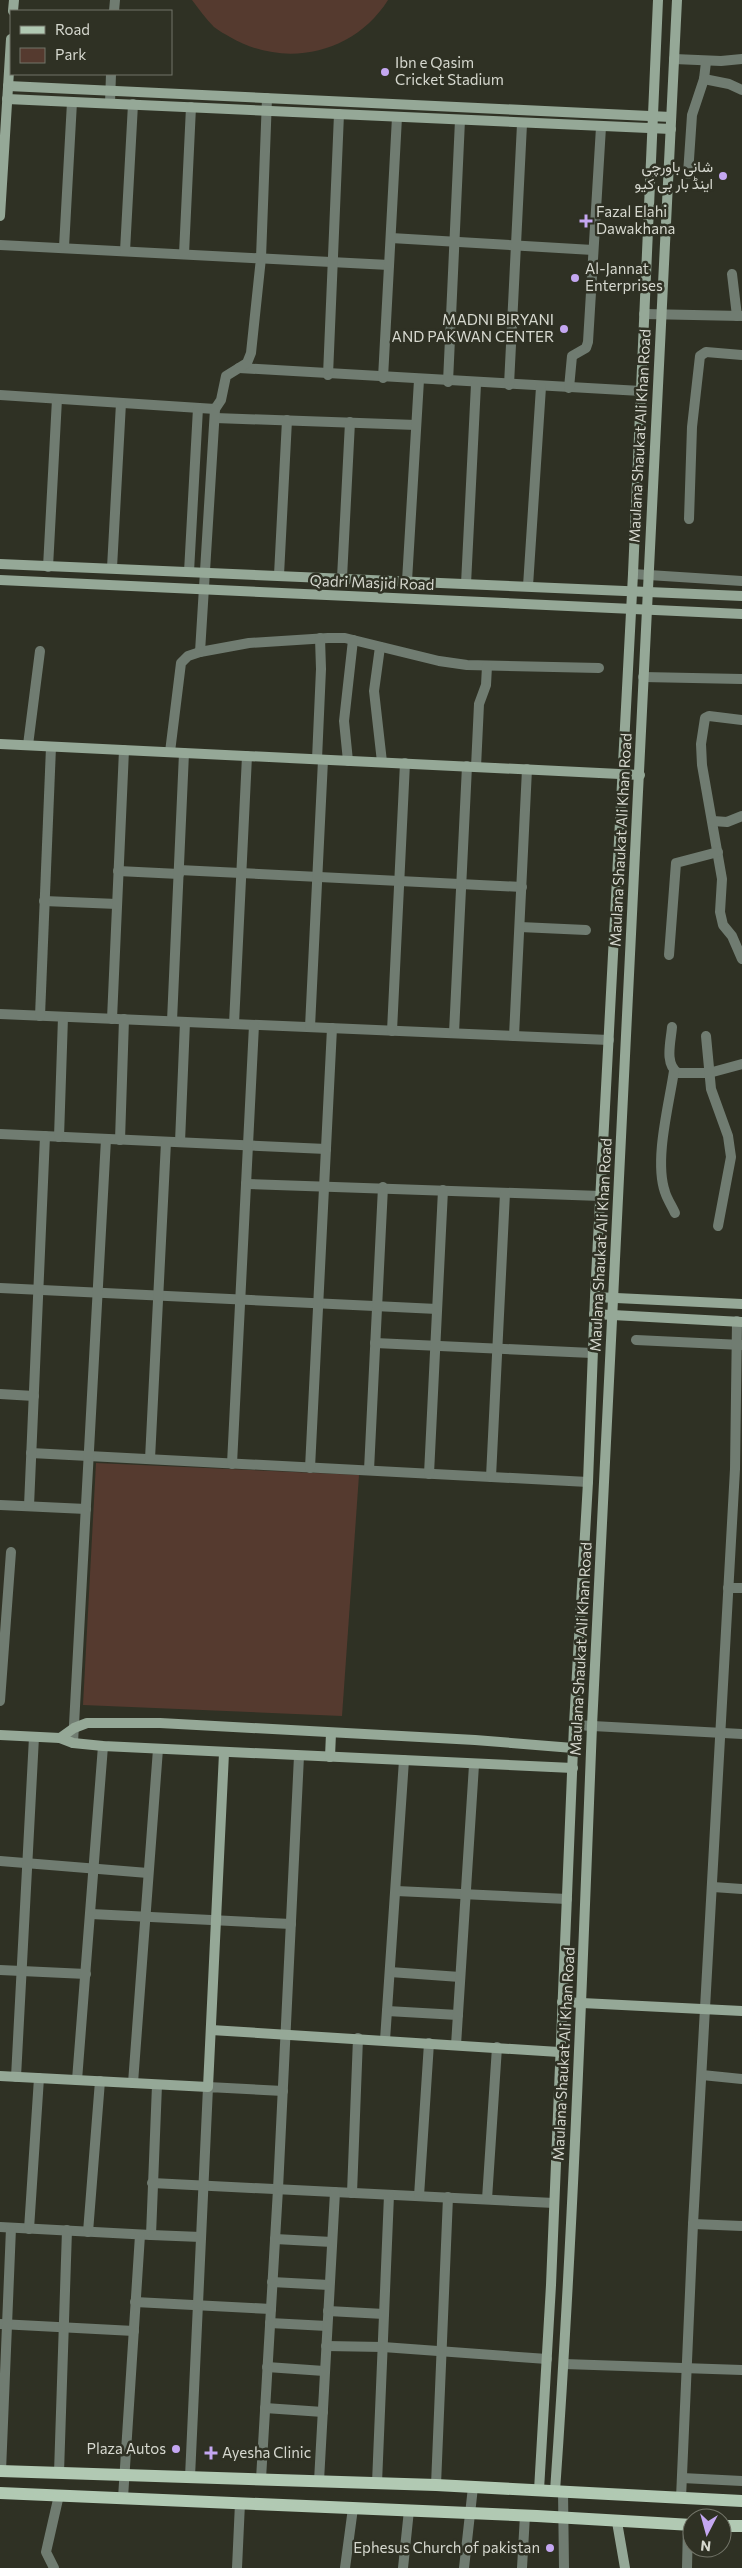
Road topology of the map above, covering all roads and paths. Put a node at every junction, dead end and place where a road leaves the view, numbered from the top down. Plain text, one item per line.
1 (658, 0) edge
2 (677, 0) edge
3 (10, 55) edge
4 (674, 59) junction
5 (742, 59) edge
6 (706, 62) junction
7 (111, 75) edge
8 (704, 80) junction
9 (8, 86) junction
10 (110, 90) junction
11 (742, 90) edge
12 (267, 98) junction
13 (4, 99) edge
14 (72, 102) junction
15 (110, 103) junction
16 (133, 104) junction
17 (191, 107) junction
18 (266, 110) junction
19 (339, 114) junction
20 (653, 116) junction
21 (397, 117) junction
22 (671, 117) junction
23 (460, 120) junction
24 (522, 124) junction
25 (601, 128) junction
26 (652, 128) junction
27 (670, 129) junction
28 (688, 174) dead end
29 (0, 216) edge
30 (391, 238) junction
31 (455, 242) junction
32 (0, 245) edge
33 (516, 245) junction
34 (64, 247) junction
35 (593, 250) junction
36 (125, 251) junction
37 (184, 254) junction
38 (261, 258) junction
39 (333, 262) junction
40 (389, 265) junction
41 (732, 274) dead end
42 (644, 314) junction
43 (661, 315) junction
44 (739, 316) edge
45 (742, 355) edge
46 (239, 368) junction
47 (328, 375) junction
48 (383, 378) junction
49 (419, 380) junction
50 (448, 382) junction
51 (476, 384) junction
52 (508, 386) junction
53 (541, 387) junction
54 (569, 388) junction
55 (641, 391) junction
56 (0, 395) edge
57 (57, 399) junction
58 (121, 403) junction
59 (198, 408) junction
60 (214, 414) junction
61 (287, 420) junction
62 (350, 422) junction
63 (416, 425) junction
64 (688, 519) dead end
65 (0, 564) edge
66 (48, 566) junction
67 (112, 568) junction
68 (189, 572) junction
69 (205, 572) junction
70 (633, 574) junction
71 (279, 575) junction
72 (649, 575) junction
73 (342, 578) junction
74 (0, 580) edge
75 (407, 580) junction
76 (742, 581) edge
77 (466, 584) junction
78 (528, 586) junction
79 (632, 590) junction
80 (204, 591) junction
81 (648, 591) junction
82 (742, 596) edge
83 (630, 609) junction
84 (646, 609) junction
85 (742, 614) edge
86 (320, 638) junction
87 (353, 640) junction
88 (380, 647) junction
89 (40, 651) dead end
90 (200, 652) junction
91 (488, 666) junction
92 (599, 668) dead end
93 (643, 677) junction
94 (742, 679) edge
95 (742, 720) edge
96 (0, 744) edge
97 (28, 746) junction
98 (51, 747) junction
99 (124, 750) junction
100 (170, 752) junction
101 (184, 753) junction
102 (246, 756) junction
103 (320, 759) junction
104 (348, 761) junction
105 (382, 762) junction
106 (405, 763) junction
107 (471, 766) junction
108 (527, 769) junction
109 (622, 774) junction
110 (640, 775) junction
111 (741, 813) edge
112 (713, 821) junction
113 (718, 852) junction
114 (118, 871) junction
115 (179, 872) junction
116 (241, 873) junction
117 (318, 877) junction
118 (400, 881) junction
119 (461, 884) junction
120 (522, 887) junction
121 (44, 901) junction
122 (117, 904) junction
123 (520, 927) junction
124 (586, 930) dead end
125 (669, 955) dead end
126 (742, 959) edge
127 (0, 1014) edge
128 (40, 1016) junction
129 (63, 1016) junction
130 (112, 1019) junction
131 (124, 1019) junction
132 (172, 1021) junction
133 (185, 1022) junction
134 (234, 1024) junction
135 (254, 1025) junction
136 (310, 1027) junction
137 (672, 1027) dead end
138 (332, 1028) junction
139 (392, 1031) junction
140 (454, 1033) junction
141 (514, 1036) junction
142 (706, 1036) dead end
143 (609, 1040) junction
144 (742, 1064) edge
145 (674, 1071) junction
146 (708, 1074) junction
147 (0, 1134) edge
148 (45, 1136) junction
149 (59, 1137) junction
150 (106, 1139) junction
151 (120, 1140) junction
152 (166, 1142) junction
153 (180, 1142) junction
154 (248, 1146) junction
155 (326, 1149) junction
156 (246, 1184) junction
157 (324, 1185) junction
158 (383, 1187) junction
159 (443, 1190) junction
160 (506, 1192) junction
161 (601, 1196) junction
162 (676, 1213) dead end
163 (718, 1226) dead end
164 (0, 1288) edge
165 (38, 1290) junction
166 (98, 1293) junction
167 (158, 1296) junction
168 (595, 1297) junction
169 (614, 1298) junction
170 (240, 1299) junction
171 (318, 1303) junction
172 (742, 1304) edge
173 (377, 1306) junction
174 (438, 1309) junction
175 (594, 1314) junction
176 (612, 1315) junction
177 (740, 1321) edge
178 (636, 1340) dead end
179 (375, 1343) junction
180 (739, 1345) edge
181 (434, 1346) junction
182 (498, 1348) junction
183 (592, 1353) junction
184 (0, 1394) edge
185 (34, 1396) junction
186 (31, 1453) junction
187 (89, 1456) junction
188 (150, 1459) junction
189 (232, 1464) junction
190 (310, 1468) junction
191 (738, 1469) edge
192 (369, 1470) junction
193 (429, 1474) junction
194 (491, 1477) junction
195 (588, 1482) junction
196 (0, 1505) edge
197 (29, 1506) junction
198 (86, 1508) junction
199 (11, 1552) dead end
200 (728, 1588) junction
201 (742, 1588) edge
202 (0, 1701) edge
203 (574, 1725) junction
204 (592, 1726) junction
205 (74, 1728) junction
206 (331, 1733) junction
207 (720, 1733) junction
208 (742, 1734) edge
209 (0, 1735) edge
210 (34, 1737) junction
211 (60, 1738) junction
212 (74, 1743) junction
213 (103, 1746) junction
214 (573, 1748) junction
215 (158, 1749) junction
216 (224, 1753) junction
217 (299, 1756) junction
218 (330, 1757) junction
219 (404, 1760) junction
220 (474, 1765) junction
221 (573, 1768) junction
222 (0, 1861) edge
223 (28, 1863) junction
224 (94, 1869) junction
225 (148, 1873) junction
226 (712, 1887) junction
227 (742, 1889) edge
228 (396, 1890) junction
229 (466, 1894) junction
230 (567, 1899) junction
231 (90, 1914) junction
232 (145, 1917) junction
233 (216, 1920) junction
234 (291, 1924) junction
235 (0, 1970) edge
236 (22, 1971) junction
237 (390, 1972) junction
238 (86, 1974) junction
239 (460, 1977) junction
240 (562, 2002) junction
241 (582, 2002) junction
242 (706, 2009) junction
243 (387, 2011) junction
244 (742, 2011) edge
245 (458, 2015) junction
246 (211, 2030) junction
247 (285, 2034) junction
248 (358, 2038) junction
249 (385, 2040) junction
250 (429, 2043) junction
251 (456, 2044) junction
252 (497, 2047) junction
253 (560, 2052) junction
254 (702, 2075) junction
255 (0, 2076) edge
256 (16, 2077) junction
257 (39, 2078) junction
258 (742, 2079) edge
259 (77, 2080) junction
260 (100, 2081) junction
261 (133, 2083) junction
262 (157, 2084) junction
263 (208, 2087) junction
264 (283, 2091) junction
265 (152, 2183) junction
266 (204, 2186) junction
267 (278, 2189) junction
268 (335, 2192) junction
269 (352, 2193) junction
270 (388, 2194) junction
271 (419, 2196) junction
272 (448, 2197) junction
273 (487, 2199) junction
274 (554, 2203) junction
275 (693, 2224) junction
276 (742, 2226) edge
277 (5, 2227) edge
278 (29, 2228) junction
279 (67, 2230) junction
280 (88, 2232) junction
281 (140, 2235) junction
282 (151, 2235) junction
283 (201, 2237) junction
284 (275, 2239) junction
285 (332, 2242) junction
286 (272, 2282) junction
287 (329, 2285) junction
288 (136, 2302) junction
289 (198, 2305) junction
290 (271, 2308) junction
291 (328, 2311) junction
292 (384, 2314) junction
293 (270, 2323) junction
294 (4, 2325) edge
295 (327, 2326) junction
296 (64, 2328) junction
297 (134, 2332) junction
298 (326, 2346) junction
299 (383, 2347) junction
300 (442, 2353) junction
301 (547, 2359) junction
302 (564, 2364) junction
303 (267, 2367) junction
304 (687, 2368) junction
305 (742, 2370) edge
306 (324, 2371) junction
307 (265, 2408) junction
308 (322, 2412) junction
309 (0, 2471) edge
310 (59, 2473) junction
311 (124, 2475) junction
312 (190, 2477) junction
313 (682, 2478) junction
314 (261, 2479) junction
315 (319, 2481) junction
316 (742, 2481) edge
317 (377, 2483) junction
318 (436, 2485) junction
319 (473, 2487) junction
320 (539, 2490) junction
321 (559, 2491) junction
322 (0, 2492) edge
323 (59, 2495) junction
324 (123, 2498) junction
325 (680, 2498) junction
326 (742, 2501) edge
327 (240, 2503) junction
328 (353, 2508) junction
329 (409, 2510) junction
330 (470, 2513) junction
331 (525, 2515) junction
332 (564, 2518) junction
333 (617, 2522) junction
334 (682, 2525) edge
335 (54, 2568) edge
336 (237, 2568) edge
337 (345, 2568) edge
338 (403, 2568) edge
339 (464, 2568) edge
340 (522, 2568) edge
341 (564, 2568) edge
342 (625, 2568) edge

1 - 20 street, Maulana Shaukat Ali Khan Road
2 - 4 street, Maulana Shaukat Ali Khan Road
3 - 9 street
4 - 6 street
4 - 22 street, Maulana Shaukat Ali Khan Road
5 - 6 street
6 - 8 street
7 - 10 street
8 - 11 street
8 - 28 street
9 - 10 street
9 - 13 street
10 - 12 street
10 - 15 street
12 - 18 street
12 - 20 street
13 - 14 street
13 - 29 street
14 - 15 street
14 - 34 street
15 - 16 street
16 - 17 street
16 - 36 street
17 - 18 street
17 - 37 street
18 - 19 street
18 - 38 street
19 - 21 street
19 - 39 street
20 - 22 street
20 - 26 street, Maulana Shaukat Ali Khan Road
21 - 23 street
21 - 30 street
22 - 27 street, Maulana Shaukat Ali Khan Road
23 - 24 street
23 - 31 street
24 - 25 street
24 - 33 street
25 - 26 street
25 - 35 street
26 - 27 street
26 - 42 street, Maulana Shaukat Ali Khan Road
27 - 43 street, Maulana Shaukat Ali Khan Road
30 - 31 street
30 - 40 street
31 - 33 street
31 - 50 street
32 - 34 street
33 - 35 street
33 - 52 street
34 - 36 street
35 - 54 street
36 - 37 street
37 - 38 street
38 - 39 street
38 - 46 street
39 - 40 street
39 - 47 street
40 - 48 street
41 - 44 street
42 - 43 street
42 - 55 street, Maulana Shaukat Ali Khan Road
43 - 44 street
43 - 72 street, Maulana Shaukat Ali Khan Road
45 - 64 street
46 - 47 street
46 - 60 street
47 - 48 street
48 - 49 street
49 - 50 street
49 - 63 street
50 - 51 street
51 - 52 street
51 - 77 street
52 - 53 street
53 - 54 street
53 - 78 street
54 - 55 street
55 - 70 street, Maulana Shaukat Ali Khan Road
56 - 57 street
57 - 58 street
57 - 66 street
58 - 59 street
58 - 67 street
59 - 60 street
59 - 68 street
60 - 61 street
60 - 69 street
61 - 62 street
61 - 71 street
62 - 63 street
62 - 73 street
63 - 75 street
65 - 66 street, Qadri Masjid Road
66 - 67 street, Qadri Masjid Road
67 - 68 street, Qadri Masjid Road
68 - 69 street, Qadri Masjid Road
69 - 71 street, Qadri Masjid Road
69 - 80 street
70 - 72 street
70 - 79 street, Maulana Shaukat Ali Khan Road
71 - 73 street, Qadri Masjid Road
72 - 76 street
72 - 81 street, Maulana Shaukat Ali Khan Road
73 - 75 street, Qadri Masjid Road
74 - 80 street, Qadri Masjid Road
75 - 77 street, Qadri Masjid Road
77 - 78 street, Qadri Masjid Road
78 - 79 street, Qadri Masjid Road
79 - 81 street, Qadri Masjid Road
79 - 83 street, Maulana Shaukat Ali Khan Road
80 - 83 street, Qadri Masjid Road
80 - 90 street
81 - 82 street, Qadri Masjid Road
81 - 84 street, Maulana Shaukat Ali Khan Road
83 - 84 street, Qadri Masjid Road
83 - 109 street, Maulana Shaukat Ali Khan Road
84 - 85 street, Qadri Masjid Road
84 - 93 street, Maulana Shaukat Ali Khan Road
86 - 87 street
86 - 90 street
86 - 103 street
87 - 88 street
87 - 104 street
88 - 91 street
88 - 105 street
89 - 97 street
90 - 100 street
91 - 92 street
91 - 107 street
93 - 94 street
93 - 110 street, Maulana Shaukat Ali Khan Road
95 - 112 street
96 - 97 street
97 - 98 street
98 - 99 street
98 - 121 street
99 - 100 street
99 - 114 street
100 - 101 street
101 - 102 street
101 - 115 street
102 - 103 street
102 - 116 street
103 - 104 street
103 - 117 street
104 - 105 street
105 - 106 street
106 - 107 street
106 - 118 street
107 - 108 street
107 - 119 street
108 - 109 street
108 - 120 street
109 - 110 street
109 - 143 street, Maulana Shaukat Ali Khan Road
110 - 169 street, Maulana Shaukat Ali Khan Road
111 - 112 street
112 - 113 street
113 - 125 street
113 - 126 street
114 - 115 street
114 - 122 street
115 - 116 street
115 - 132 street
116 - 117 street
116 - 134 street
117 - 118 street
117 - 136 street
118 - 119 street
118 - 139 street
119 - 120 street
119 - 140 street
120 - 123 street
121 - 122 street
121 - 128 street
122 - 130 street
123 - 124 street
123 - 141 street
127 - 128 street
128 - 129 street
129 - 130 street
129 - 149 street
130 - 131 street
131 - 132 street
131 - 151 street
132 - 133 street
133 - 134 street
133 - 153 street
134 - 135 street
135 - 136 street
135 - 154 street
136 - 138 street
137 - 145 street
138 - 139 street
138 - 155 street
139 - 140 street
140 - 141 street
141 - 143 street
142 - 146 street
143 - 161 street, Maulana Shaukat Ali Khan Road
144 - 146 street
145 - 146 street
145 - 162 street
146 - 163 street
147 - 148 street
148 - 149 street
148 - 165 street
149 - 150 street
150 - 151 street
150 - 166 street
151 - 152 street
152 - 153 street
152 - 167 street
153 - 154 street
154 - 155 street
154 - 156 street
155 - 157 street
156 - 157 street
156 - 170 street
157 - 158 street
157 - 171 street
158 - 159 street
158 - 173 street
159 - 160 street
159 - 174 street
160 - 161 street
160 - 182 street
161 - 168 street, Maulana Shaukat Ali Khan Road
164 - 165 street
165 - 166 street
165 - 185 street
166 - 167 street
166 - 187 street
167 - 170 street
167 - 188 street
168 - 169 street
168 - 175 street, Maulana Shaukat Ali Khan Road
169 - 172 street
169 - 176 street, Maulana Shaukat Ali Khan Road
170 - 171 street
170 - 189 street
171 - 173 street
171 - 190 street
173 - 174 street
173 - 179 street
174 - 181 street
175 - 176 street
175 - 183 street, Maulana Shaukat Ali Khan Road
176 - 177 street
176 - 204 street, Maulana Shaukat Ali Khan Road
177 - 180 street
178 - 180 street
179 - 181 street
179 - 192 street
180 - 191 street
181 - 182 street
181 - 193 street
182 - 183 street
182 - 194 street
183 - 195 street, Maulana Shaukat Ali Khan Road
184 - 185 street
185 - 186 street
186 - 187 street
186 - 197 street
187 - 188 street
187 - 198 street
188 - 189 street
189 - 190 street
190 - 192 street
191 - 200 street
192 - 193 street
193 - 194 street
194 - 195 street
195 - 203 street, Maulana Shaukat Ali Khan Road
196 - 197 street
197 - 198 street
198 - 205 street
199 - 202 street
200 - 201 street
200 - 207 street
203 - 204 street
203 - 214 street, Maulana Shaukat Ali Khan Road
204 - 207 street
204 - 241 street, Maulana Shaukat Ali Khan Road
205 - 206 street
205 - 211 street
205 - 212 street
206 - 214 street
206 - 218 street
207 - 208 street
207 - 226 street
209 - 210 street
210 - 211 street
210 - 223 street
211 - 212 street
212 - 213 street
213 - 215 street
213 - 224 street
214 - 221 street, Maulana Shaukat Ali Khan Road
215 - 216 street
215 - 225 street
216 - 217 street
216 - 233 street
217 - 218 street
217 - 234 street
218 - 219 street
219 - 220 street
219 - 228 street
220 - 221 street
220 - 229 street
221 - 230 street, Maulana Shaukat Ali Khan Road
222 - 223 street
223 - 224 street
223 - 236 street
224 - 225 street
224 - 231 street
225 - 232 street
226 - 227 street
226 - 242 street
228 - 229 street
228 - 237 street
229 - 230 street
229 - 239 street
230 - 240 street, Maulana Shaukat Ali Khan Road
231 - 232 street
231 - 238 street
232 - 233 street
232 - 261 street
233 - 234 street
233 - 246 street
234 - 247 street
235 - 236 street
236 - 238 street
236 - 256 street
237 - 239 street
237 - 243 street
238 - 259 street
239 - 245 street
240 - 241 street
240 - 253 street, Maulana Shaukat Ali Khan Road
241 - 242 street
241 - 302 street, Maulana Shaukat Ali Khan Road
242 - 244 street
242 - 254 street
243 - 245 street
243 - 249 street
245 - 251 street
246 - 247 street
246 - 263 street
247 - 248 street
247 - 264 street
248 - 249 street
248 - 269 street
249 - 250 street
250 - 251 street
250 - 271 street
251 - 252 street
252 - 253 street
252 - 273 street
253 - 274 street, Maulana Shaukat Ali Khan Road
254 - 258 street
254 - 275 street
255 - 256 street
256 - 257 street
257 - 259 street
257 - 278 street
259 - 260 street
260 - 261 street
260 - 280 street
261 - 262 street
262 - 263 street
262 - 265 street
263 - 264 street
263 - 266 street
264 - 267 street
265 - 266 street
265 - 282 street
266 - 267 street
266 - 283 street
267 - 268 street
267 - 284 street
268 - 269 street
268 - 285 street
269 - 270 street
270 - 271 street
270 - 292 street
271 - 272 street
272 - 273 street
272 - 300 street
273 - 274 street
274 - 301 street, Maulana Shaukat Ali Khan Road
275 - 276 street
275 - 304 street
277 - 278 street
277 - 294 street
278 - 279 street
279 - 280 street
279 - 296 street
280 - 281 street
281 - 282 street
281 - 288 street
282 - 283 street
283 - 289 street
284 - 285 street
284 - 286 street
285 - 287 street
286 - 287 street
286 - 290 street
287 - 291 street
288 - 289 street
288 - 297 street
289 - 290 street
289 - 312 street
290 - 293 street
291 - 292 street
291 - 295 street
292 - 299 street
293 - 295 street
293 - 303 street
294 - 296 street
294 - 309 street
295 - 298 street
296 - 297 street
296 - 310 street
297 - 311 street
298 - 299 street
298 - 306 street
299 - 300 street
299 - 317 street
300 - 301 street
300 - 318 street
301 - 320 street, Maulana Shaukat Ali Khan Road
302 - 304 street
302 - 321 street, Maulana Shaukat Ali Khan Road
303 - 306 street
303 - 307 street
304 - 305 street
304 - 313 street
306 - 308 street
307 - 308 street
307 - 314 street
308 - 315 street
309 - 310 main road
310 - 311 main road
311 - 312 main road
311 - 324 street
312 - 314 main road
313 - 316 street
313 - 325 street
314 - 315 main road
315 - 317 main road
317 - 318 main road
318 - 319 main road
319 - 320 main road
319 - 330 street
320 - 321 main road
321 - 325 main road
321 - 332 street
322 - 323 main road
323 - 324 main road
323 - 335 street
324 - 327 main road
325 - 326 main road
327 - 328 main road
327 - 336 street
328 - 329 main road
328 - 337 street
329 - 330 main road
329 - 338 street
330 - 331 main road
330 - 339 street
331 - 332 main road
331 - 340 street
332 - 333 main road
332 - 341 street
333 - 334 main road
333 - 342 street

